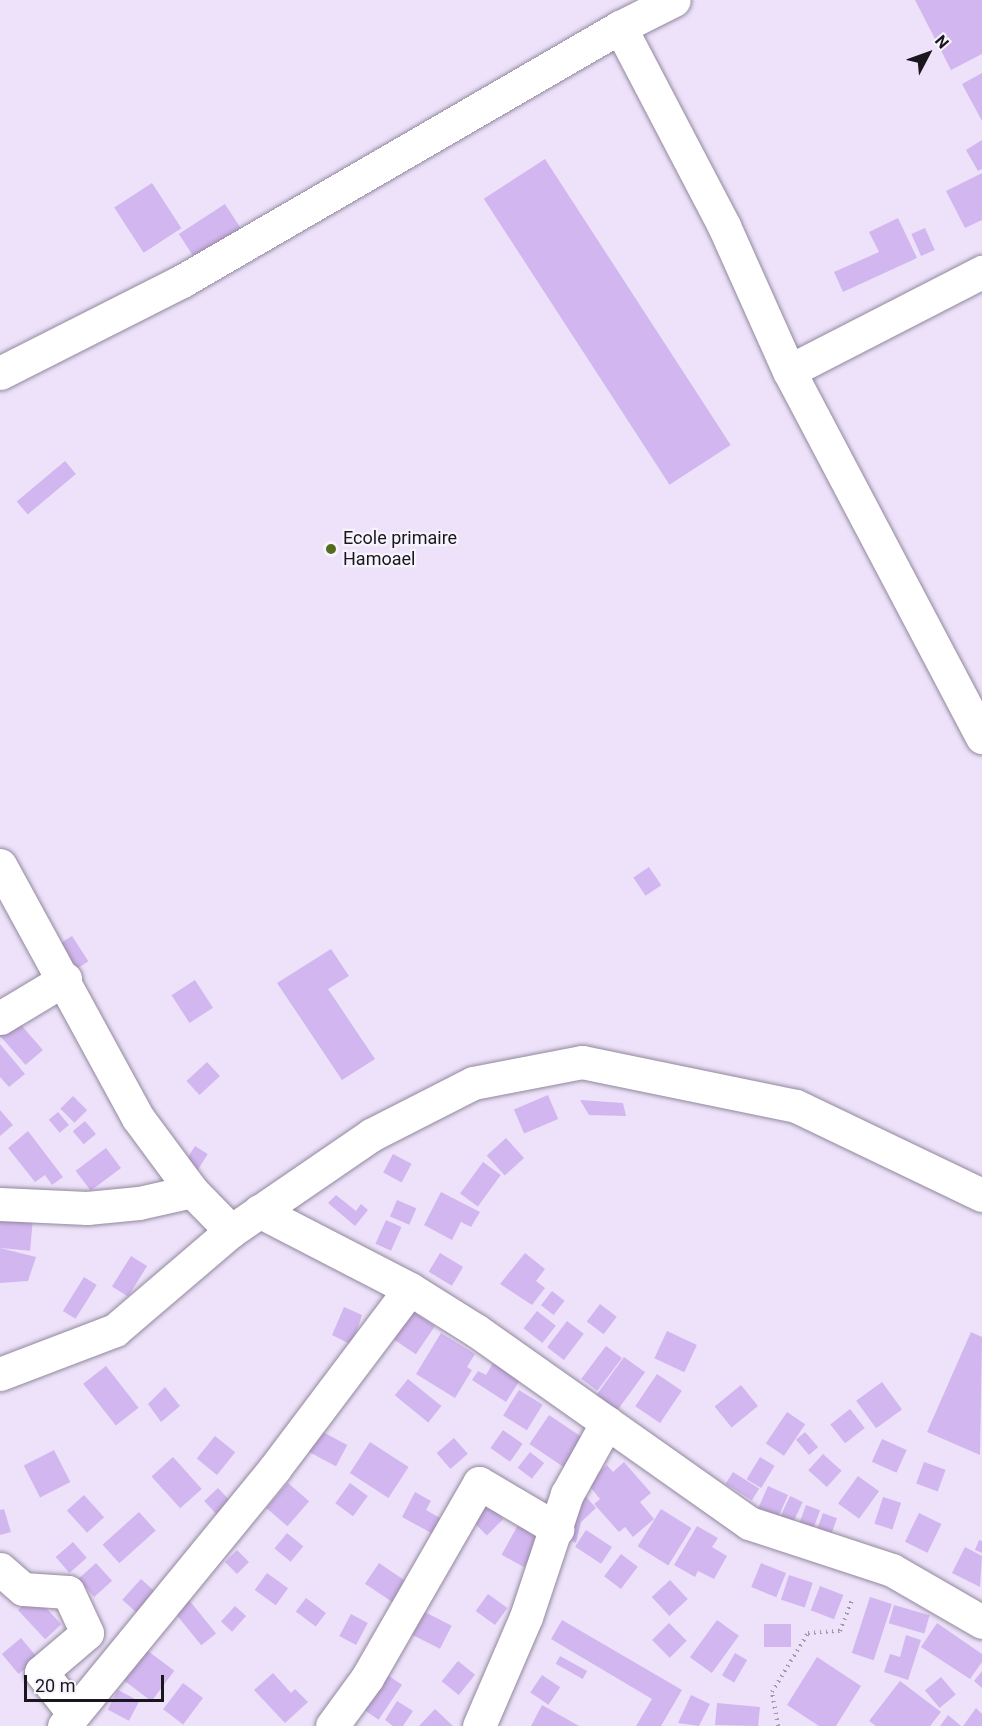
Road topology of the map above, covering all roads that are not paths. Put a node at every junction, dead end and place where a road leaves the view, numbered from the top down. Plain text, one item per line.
1 (674, 0) edge
2 (620, 27) junction
3 (982, 272) edge
4 (789, 370) junction
5 (0, 373) edge
6 (982, 737) edge
7 (0, 865) edge
8 (65, 979) junction
9 (0, 1018) edge
10 (192, 1191) junction
11 (982, 1195) edge
12 (0, 1204) edge
13 (259, 1210) junction
14 (231, 1231) junction
15 (410, 1288) junction
16 (0, 1374) edge
17 (607, 1422) junction
18 (557, 1529) junction
19 (0, 1569) edge
20 (982, 1622) edge
21 (69, 1720) edge
22 (332, 1726) edge
23 (479, 1726) edge

1 - 2 street
2 - 4 street
2 - 5 street
3 - 4 street
4 - 6 street
7 - 8 street
8 - 9 street
8 - 10 street
10 - 12 street
10 - 14 street
11 - 13 street
13 - 14 street
13 - 15 street
14 - 16 street
15 - 17 street
15 - 21 street
17 - 18 street
17 - 20 street
18 - 22 street
18 - 23 street
19 - 21 street

